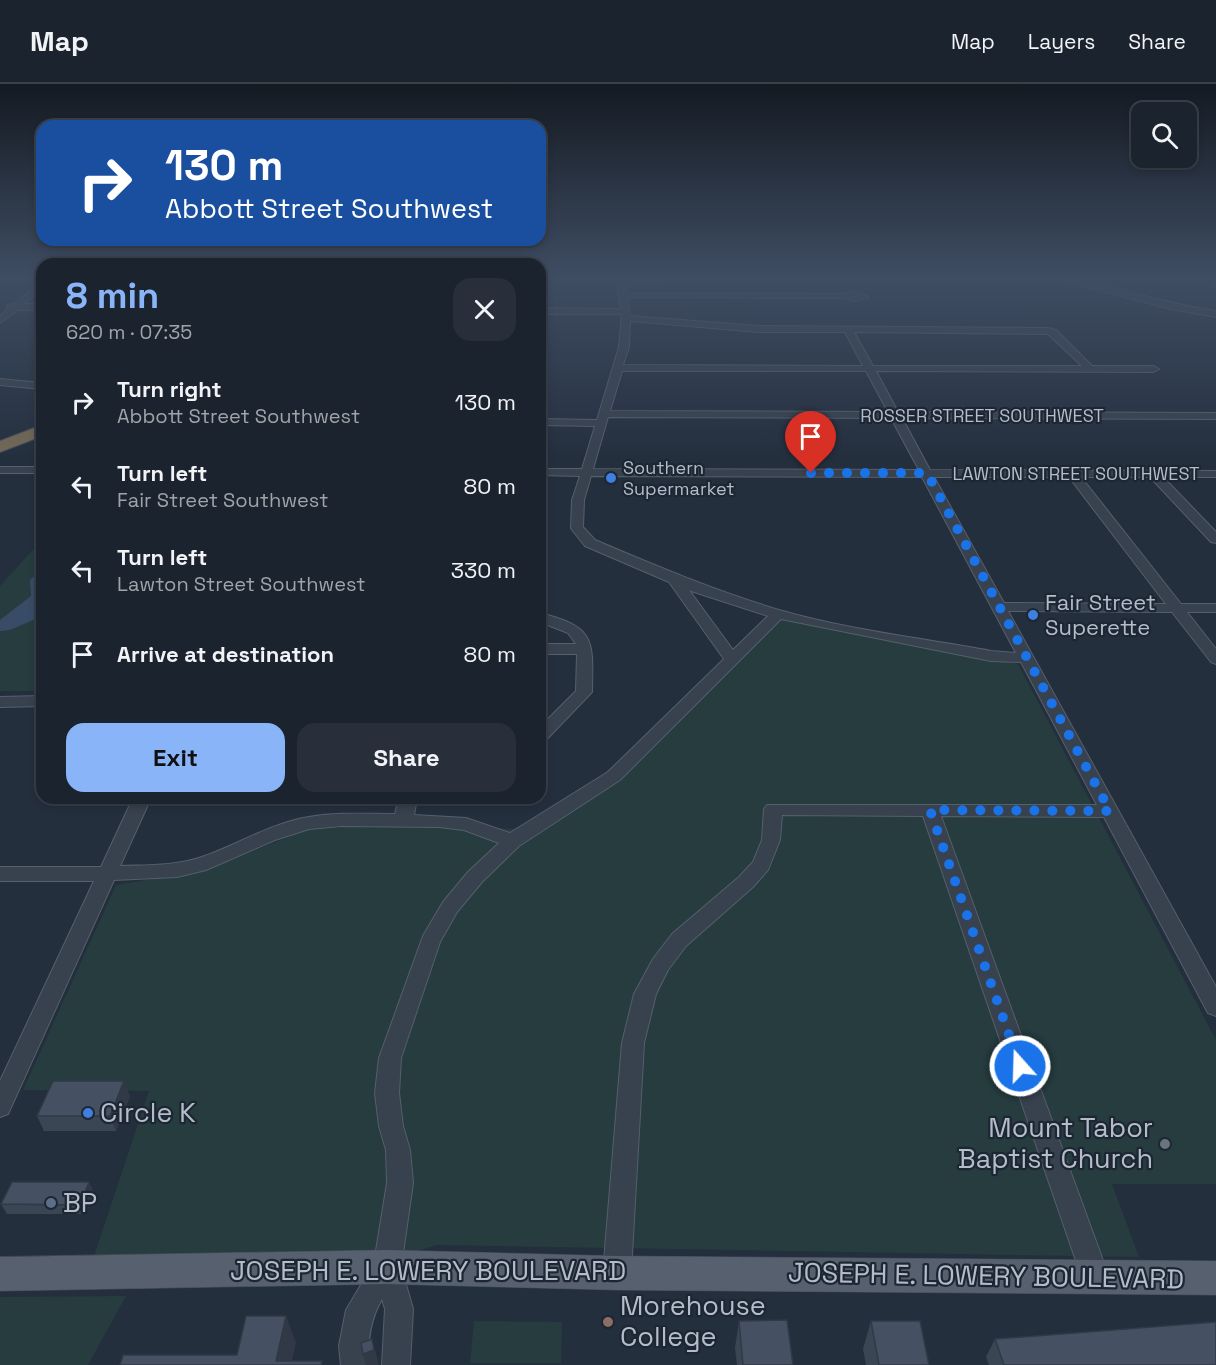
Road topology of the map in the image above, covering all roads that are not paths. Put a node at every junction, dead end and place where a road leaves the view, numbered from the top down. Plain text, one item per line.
1 (625, 337) edge
2 (852, 337) edge
3 (1058, 337) edge
4 (618, 368) junction
5 (870, 369) junction
6 (1090, 369) junction
7 (1154, 369) dead end
8 (0, 382) edge
9 (36, 385) edge
10 (895, 415) junction
11 (1203, 416) junction
12 (1216, 416) edge
13 (603, 418) junction
14 (36, 422) edge
15 (546, 422) edge
16 (1216, 427) edge
17 (36, 432) edge
18 (0, 436) edge
19 (0, 447) edge
20 (0, 470) edge
21 (36, 470) edge
22 (546, 472) edge
23 (587, 472) junction
24 (927, 473) junction
25 (1072, 474) junction
26 (1153, 474) junction
27 (1216, 474) edge
28 (1215, 536) edge
29 (674, 578) junction
30 (999, 608) junction
31 (1176, 608) junction
32 (1216, 608) edge
33 (778, 614) junction
34 (546, 619) edge
35 (585, 649) junction
36 (546, 650) edge
37 (1026, 658) junction
38 (732, 659) junction
39 (1216, 659) edge
40 (36, 701) edge
41 (0, 702) edge
42 (546, 726) edge
43 (139, 804) edge
44 (407, 804) edge
45 (930, 810) junction
46 (1110, 811) junction
47 (403, 822) junction
48 (512, 841) junction
49 (0, 873) edge
50 (106, 874) junction
51 (1216, 1007) edge
52 (0, 1107) edge
53 (387, 1267) junction
54 (617, 1273) junction
55 (0, 1274) edge
56 (1095, 1277) junction
57 (1216, 1278) edge
58 (355, 1365) edge
59 (396, 1365) edge

1 - 4 street
2 - 5 street
3 - 6 street
4 - 5 street
4 - 13 street
5 - 6 street
5 - 10 street
6 - 7 street
8 - 9 street
10 - 11 street, ROSSER STREET SOUTHWEST
10 - 13 street, ROSSER STREET SOUTHWEST
10 - 24 street
11 - 12 street, ROSSER STREET SOUTHWEST
11 - 16 street
13 - 15 street, ROSSER STREET SOUTHWEST
13 - 23 street
14 - 18 highway
17 - 19 highway
20 - 21 street
22 - 23 street, LAWTON STREET SOUTHWEST
23 - 24 street, LAWTON STREET SOUTHWEST
23 - 29 street
24 - 25 street, LAWTON STREET SOUTHWEST
24 - 30 street
25 - 26 street, LAWTON STREET SOUTHWEST
25 - 31 street
26 - 27 street, LAWTON STREET SOUTHWEST
26 - 28 street
29 - 33 street
29 - 38 street
30 - 31 street
30 - 37 street
31 - 32 street
31 - 39 street
33 - 37 street
33 - 38 street
34 - 35 street
35 - 36 street
35 - 42 street
37 - 46 street
38 - 48 street
40 - 41 street
43 - 50 street
44 - 47 street
45 - 46 street
45 - 54 street
45 - 56 street
46 - 51 street
47 - 48 street
47 - 50 street
48 - 53 street
49 - 50 street
50 - 52 street
53 - 54 main road, JOSEPH E. LOWERY BOULEVARD
53 - 55 main road, JOSEPH E. LOWERY BOULEVARD
53 - 58 street
53 - 59 street
54 - 56 main road, JOSEPH E. LOWERY BOULEVARD
56 - 57 main road, JOSEPH E. LOWERY BOULEVARD

